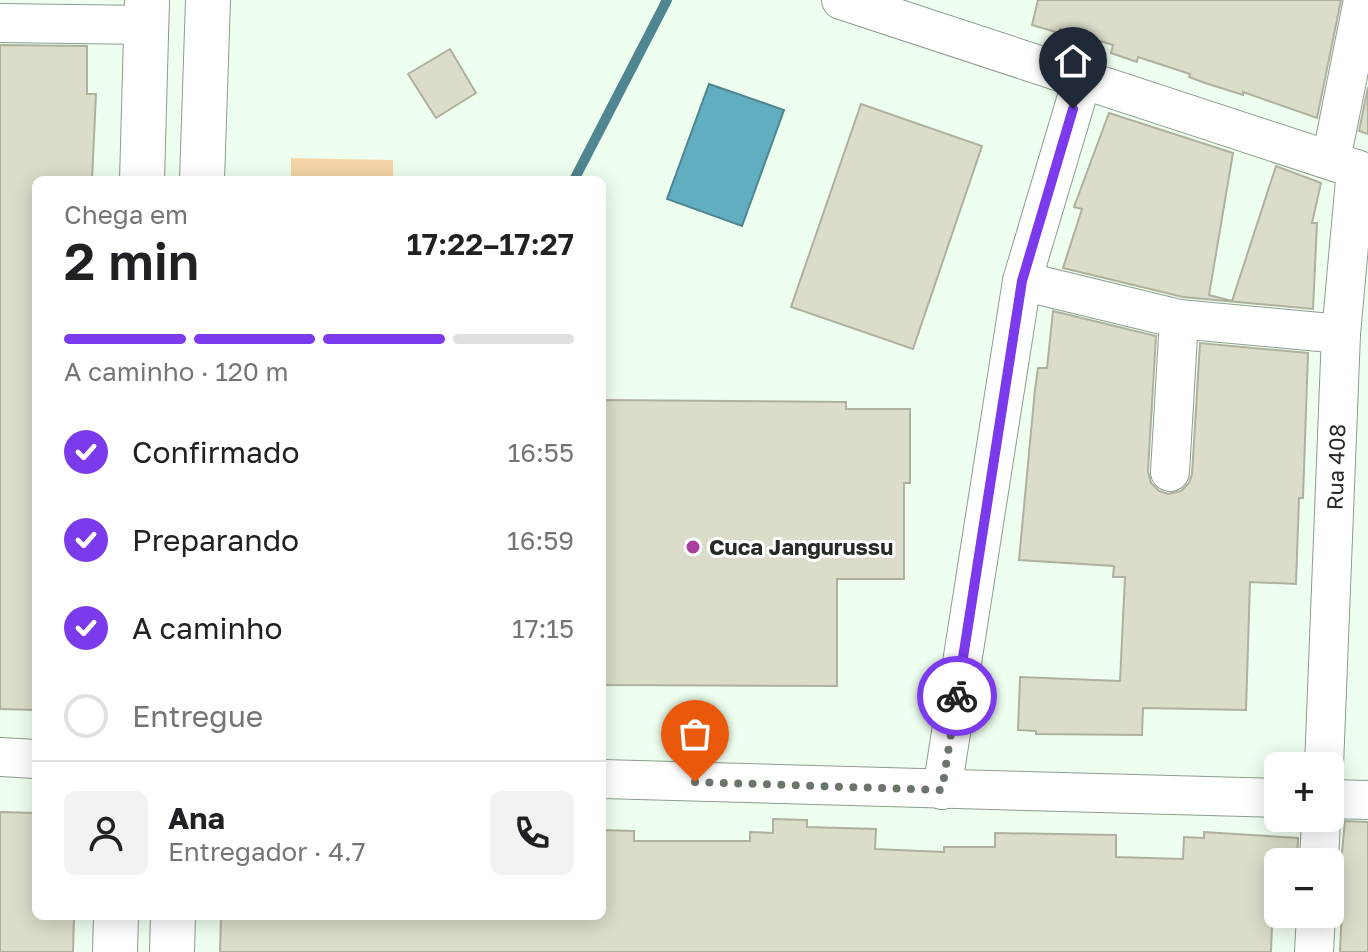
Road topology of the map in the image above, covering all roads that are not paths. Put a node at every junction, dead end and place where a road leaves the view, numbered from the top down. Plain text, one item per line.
1 (208, 0) edge
2 (841, 0) edge
3 (1363, 0) edge
4 (147, 13) edge
5 (0, 23) edge
6 (1082, 80) junction
7 (1352, 167) edge
8 (142, 176) edge
9 (202, 176) edge
10 (1022, 281) junction
11 (1179, 319) junction
12 (1341, 334) junction
13 (1170, 472) dead end
14 (1325, 752) edge
15 (0, 757) edge
16 (32, 759) edge
17 (606, 779) edge
18 (942, 790) junction
19 (1264, 798) edge
20 (1344, 799) edge
21 (1368, 800) edge
22 (116, 920) edge
23 (173, 920) edge
24 (1315, 928) edge
25 (115, 952) edge
26 (172, 952) edge
27 (1314, 952) edge

1 - 9 main road
2 - 6 street
3 - 7 street, Rua 408
4 - 5 street
4 - 8 main road
6 - 7 street
6 - 10 street
7 - 12 street, Rua 408
10 - 11 street
10 - 18 street
11 - 12 street
11 - 13 street
12 - 14 street, Rua 408
15 - 16 street
17 - 18 street
18 - 19 street
20 - 21 street
22 - 25 main road
23 - 26 main road
24 - 27 street

